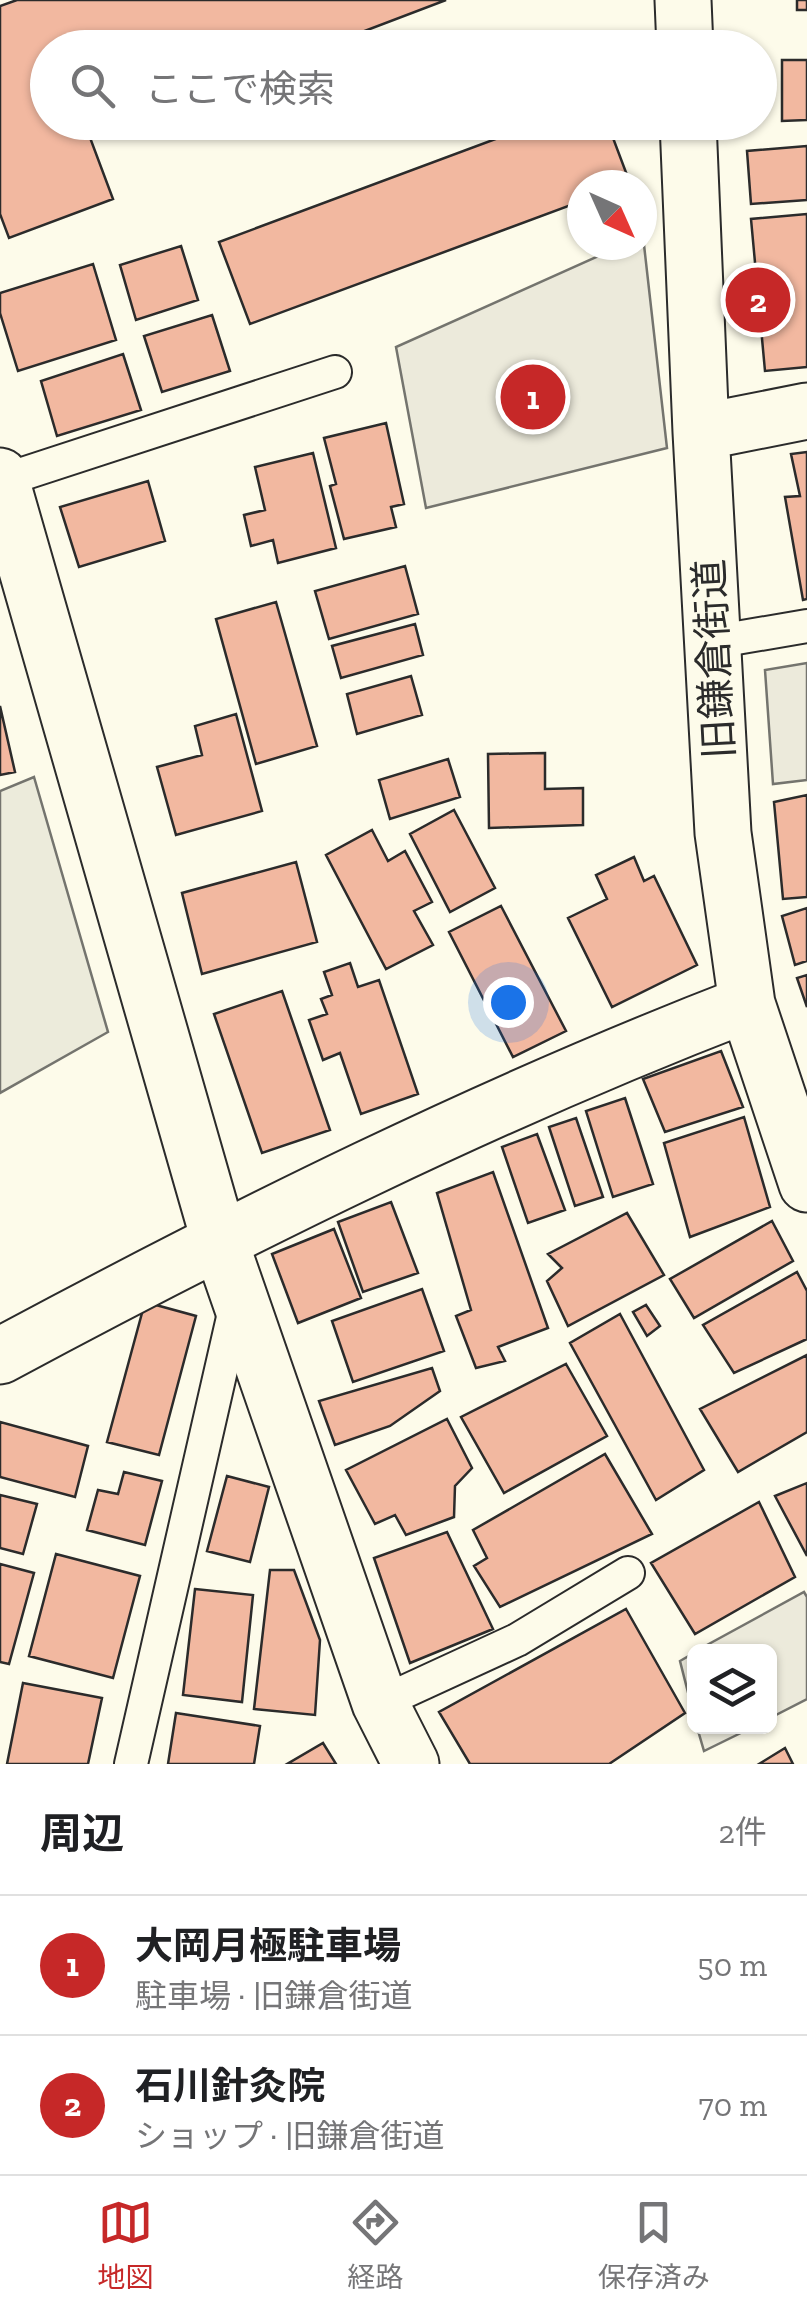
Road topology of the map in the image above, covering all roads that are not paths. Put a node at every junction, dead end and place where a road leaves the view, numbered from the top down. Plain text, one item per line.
1 (683, 0) edge
2 (684, 30) edge
3 (689, 140) edge
4 (335, 372) dead end
5 (807, 411) edge
6 (701, 432) junction
7 (1, 479) edge
8 (807, 626) edge
9 (713, 642) junction
10 (747, 1004) junction
11 (792, 1092) edge
12 (807, 1184) edge
13 (218, 1239) junction
14 (239, 1292) junction
15 (0, 1356) edge
16 (628, 1573) dead end
17 (380, 1703) junction
18 (131, 1764) edge
19 (412, 1764) edge

1 - 2 street
3 - 6 street, 旧鎌倉街道
4 - 7 lane
5 - 6 street
6 - 9 street, 旧鎌倉街道
7 - 13 street
8 - 9 lane
9 - 10 street, 旧鎌倉街道
10 - 11 street, 旧鎌倉街道
10 - 13 street
11 - 12 street, 旧鎌倉街道
13 - 14 street
13 - 15 street
14 - 17 street
14 - 18 lane
16 - 17 lane
17 - 19 street

